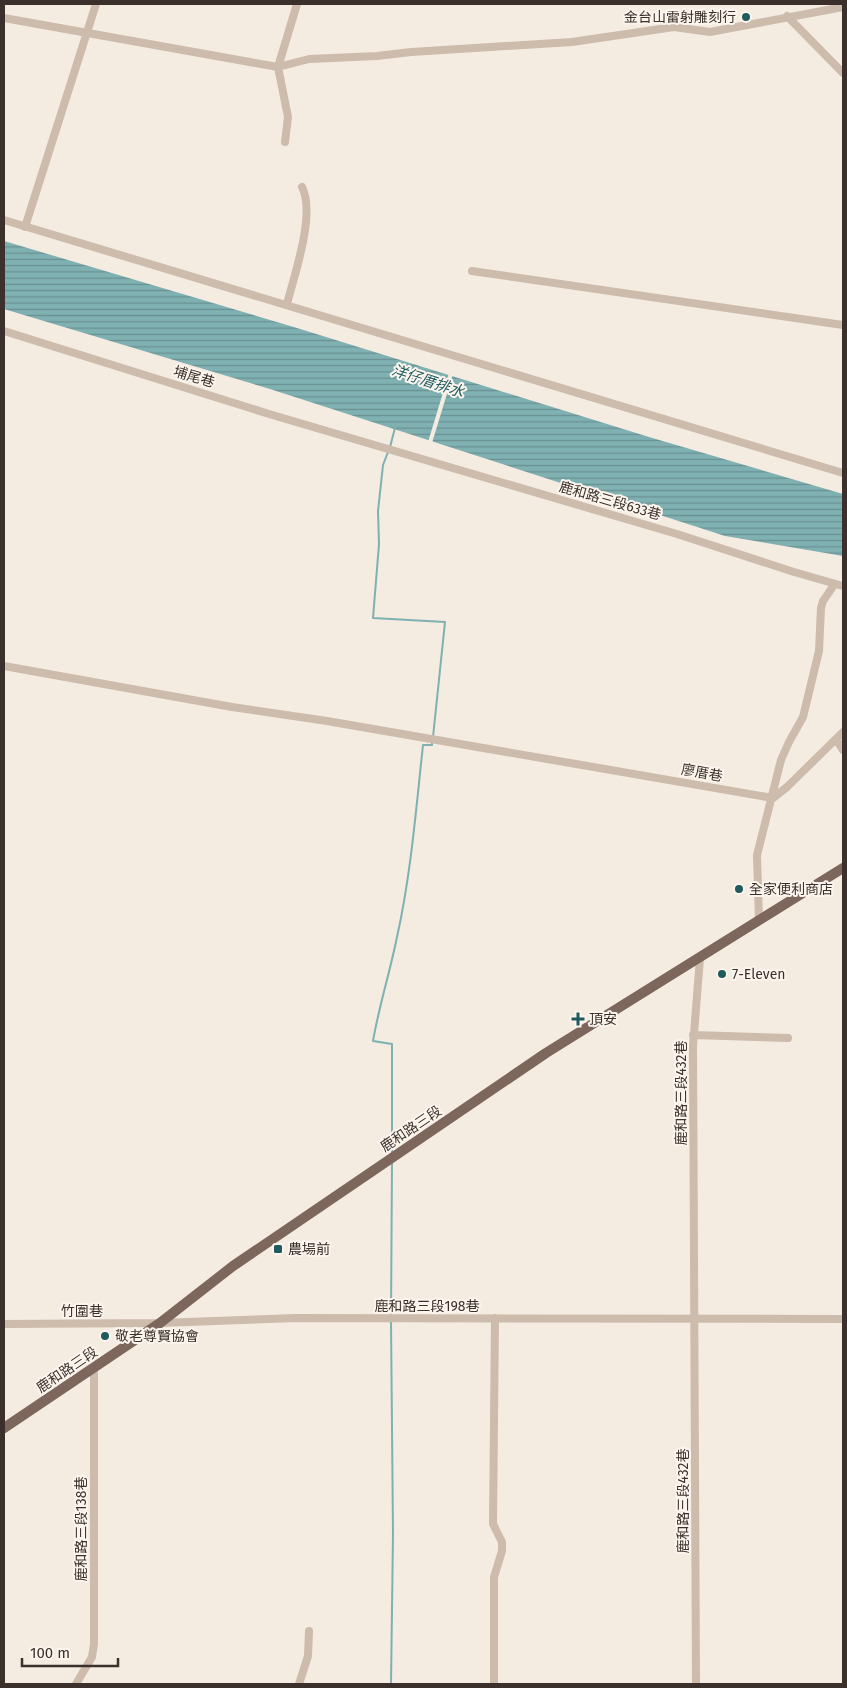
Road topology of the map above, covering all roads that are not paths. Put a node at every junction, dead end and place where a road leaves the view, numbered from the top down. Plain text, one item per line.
1 (96, 4) edge
2 (297, 4) edge
3 (843, 5) edge
4 (787, 16) junction
5 (4, 18) edge
6 (86, 32) junction
7 (278, 67) junction
8 (843, 73) edge
9 (285, 142) dead end
10 (302, 188) dead end
11 (4, 220) edge
12 (25, 226) junction
13 (472, 271) dead end
14 (287, 304) junction
15 (843, 325) edge
16 (4, 331) edge
17 (378, 445) joint
18 (843, 473) edge
19 (834, 585) junction
20 (843, 586) edge
21 (4, 666) edge
22 (843, 732) edge
23 (836, 739) junction
24 (843, 750) edge
25 (772, 798) junction
26 (843, 868) edge
27 (759, 921) junction
28 (700, 958) junction
29 (693, 1035) junction
30 (788, 1038) dead end
31 (494, 1318) junction
32 (694, 1318) junction
33 (843, 1319) edge
34 (160, 1323) junction
35 (4, 1324) edge
36 (94, 1368) junction
37 (4, 1428) edge
38 (309, 1631) dead end
39 (76, 1684) edge
40 (299, 1684) edge
41 (494, 1684) edge
42 (696, 1684) edge

1 - 6 street
2 - 7 street
3 - 4 street
4 - 7 street
4 - 8 street
5 - 6 street
6 - 7 street
6 - 12 street
7 - 9 street
10 - 14 street
11 - 12 street
12 - 14 street
13 - 15 street
14 - 18 street
16 - 17 street, 埔尾巷
17 - 19 street, 鹿和路三段633巷
19 - 20 street, 鹿和路三段633巷
19 - 25 street
21 - 25 street, 廖厝巷
22 - 23 street
23 - 24 street
23 - 25 street
25 - 27 street
26 - 27 main road, 鹿和路三段
27 - 28 main road, 鹿和路三段
28 - 29 street, 鹿和路三段432巷
28 - 34 main road, 鹿和路三段
29 - 30 street
29 - 32 street, 鹿和路三段432巷
31 - 32 street, 鹿和路三段198巷
31 - 34 street, 鹿和路三段198巷
31 - 41 street
32 - 33 street
32 - 42 street, 鹿和路三段432巷
34 - 35 street, 竹圍巷
34 - 36 main road, 鹿和路三段
36 - 37 main road, 鹿和路三段
36 - 39 street, 鹿和路三段138巷
38 - 40 street

